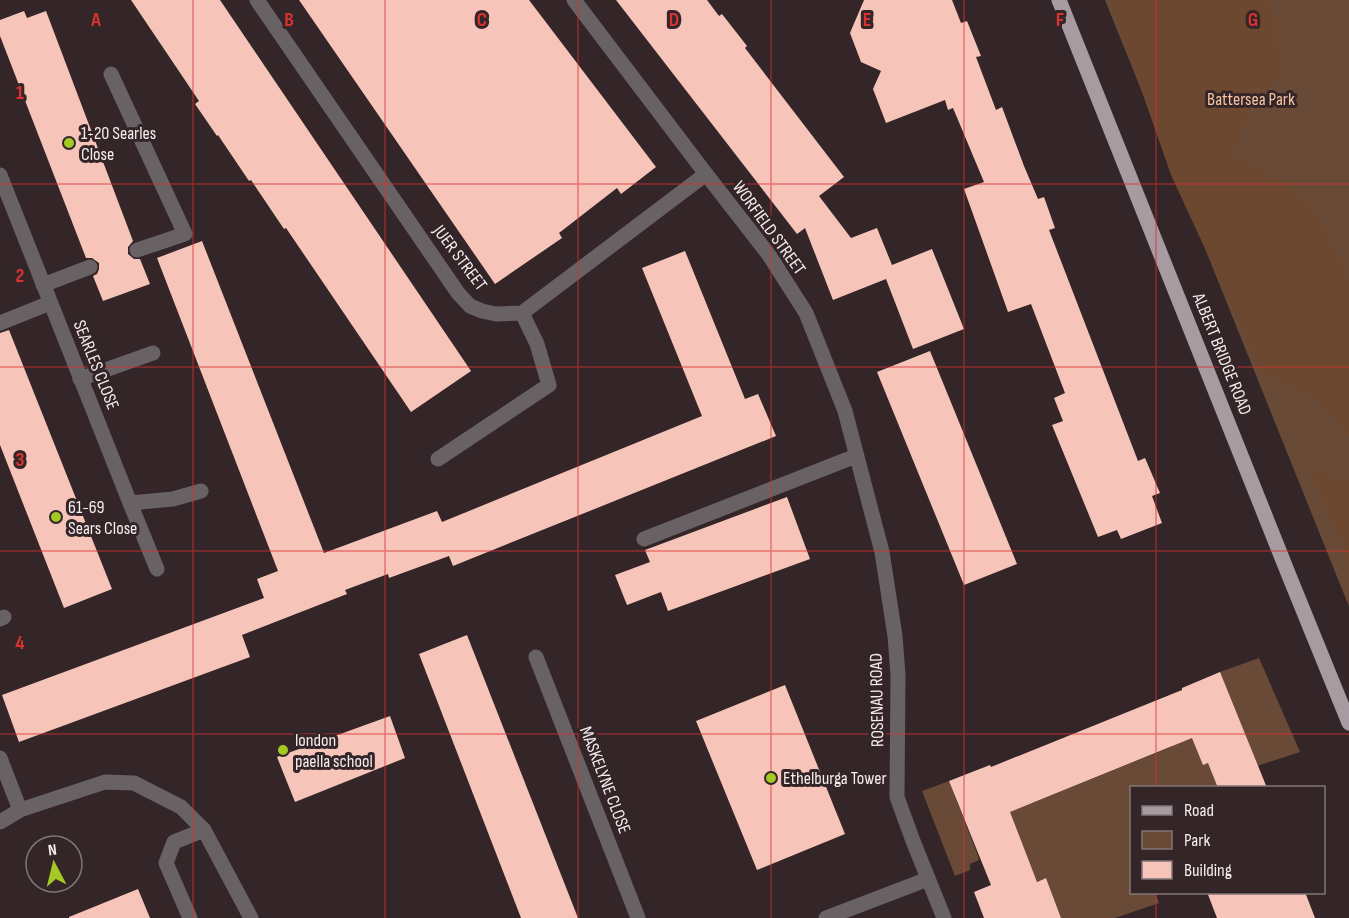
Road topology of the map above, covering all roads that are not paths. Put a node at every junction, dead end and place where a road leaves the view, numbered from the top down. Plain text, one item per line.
1 (257, 0) edge
2 (574, 0) edge
3 (1059, 0) edge
4 (111, 74) dead end
5 (706, 174) junction
6 (0, 175) edge
7 (137, 250) dead end
8 (90, 267) dead end
9 (43, 285) junction
10 (50, 303) junction
11 (522, 313) junction
12 (0, 323) edge
13 (153, 353) dead end
14 (80, 379) junction
15 (856, 456) junction
16 (438, 459) dead end
17 (201, 491) dead end
18 (130, 503) junction
19 (871, 511) joint
20 (644, 538) dead end
21 (156, 569) dead end
22 (536, 657) dead end
23 (1349, 723) edge
24 (0, 758) edge
25 (21, 810) junction
26 (0, 822) edge
27 (204, 830) junction
28 (928, 879) junction
29 (190, 918) edge
30 (251, 918) edge
31 (638, 918) edge
32 (826, 918) edge
33 (944, 918) edge

1 - 11 street, JUER STREET
2 - 5 street, WORFIELD STREET
3 - 23 main road, ALBERT BRIDGE ROAD
4 - 7 street
5 - 11 street
5 - 15 street, WORFIELD STREET
6 - 9 street, SEARLES CLOSE
8 - 9 street
9 - 10 street, SEARLES CLOSE
10 - 12 street
10 - 14 street, SEARLES CLOSE
11 - 16 street
13 - 14 street
14 - 18 street, SEARLES CLOSE
15 - 19 street, WORFIELD STREET
15 - 20 street
17 - 18 street
18 - 21 street, SEARLES CLOSE
19 - 28 street, ROSENAU ROAD
22 - 31 street, MASKELYNE CLOSE
24 - 25 street
25 - 26 street
25 - 27 street
27 - 29 street
27 - 30 street
28 - 32 street
28 - 33 street, ROSENAU ROAD

